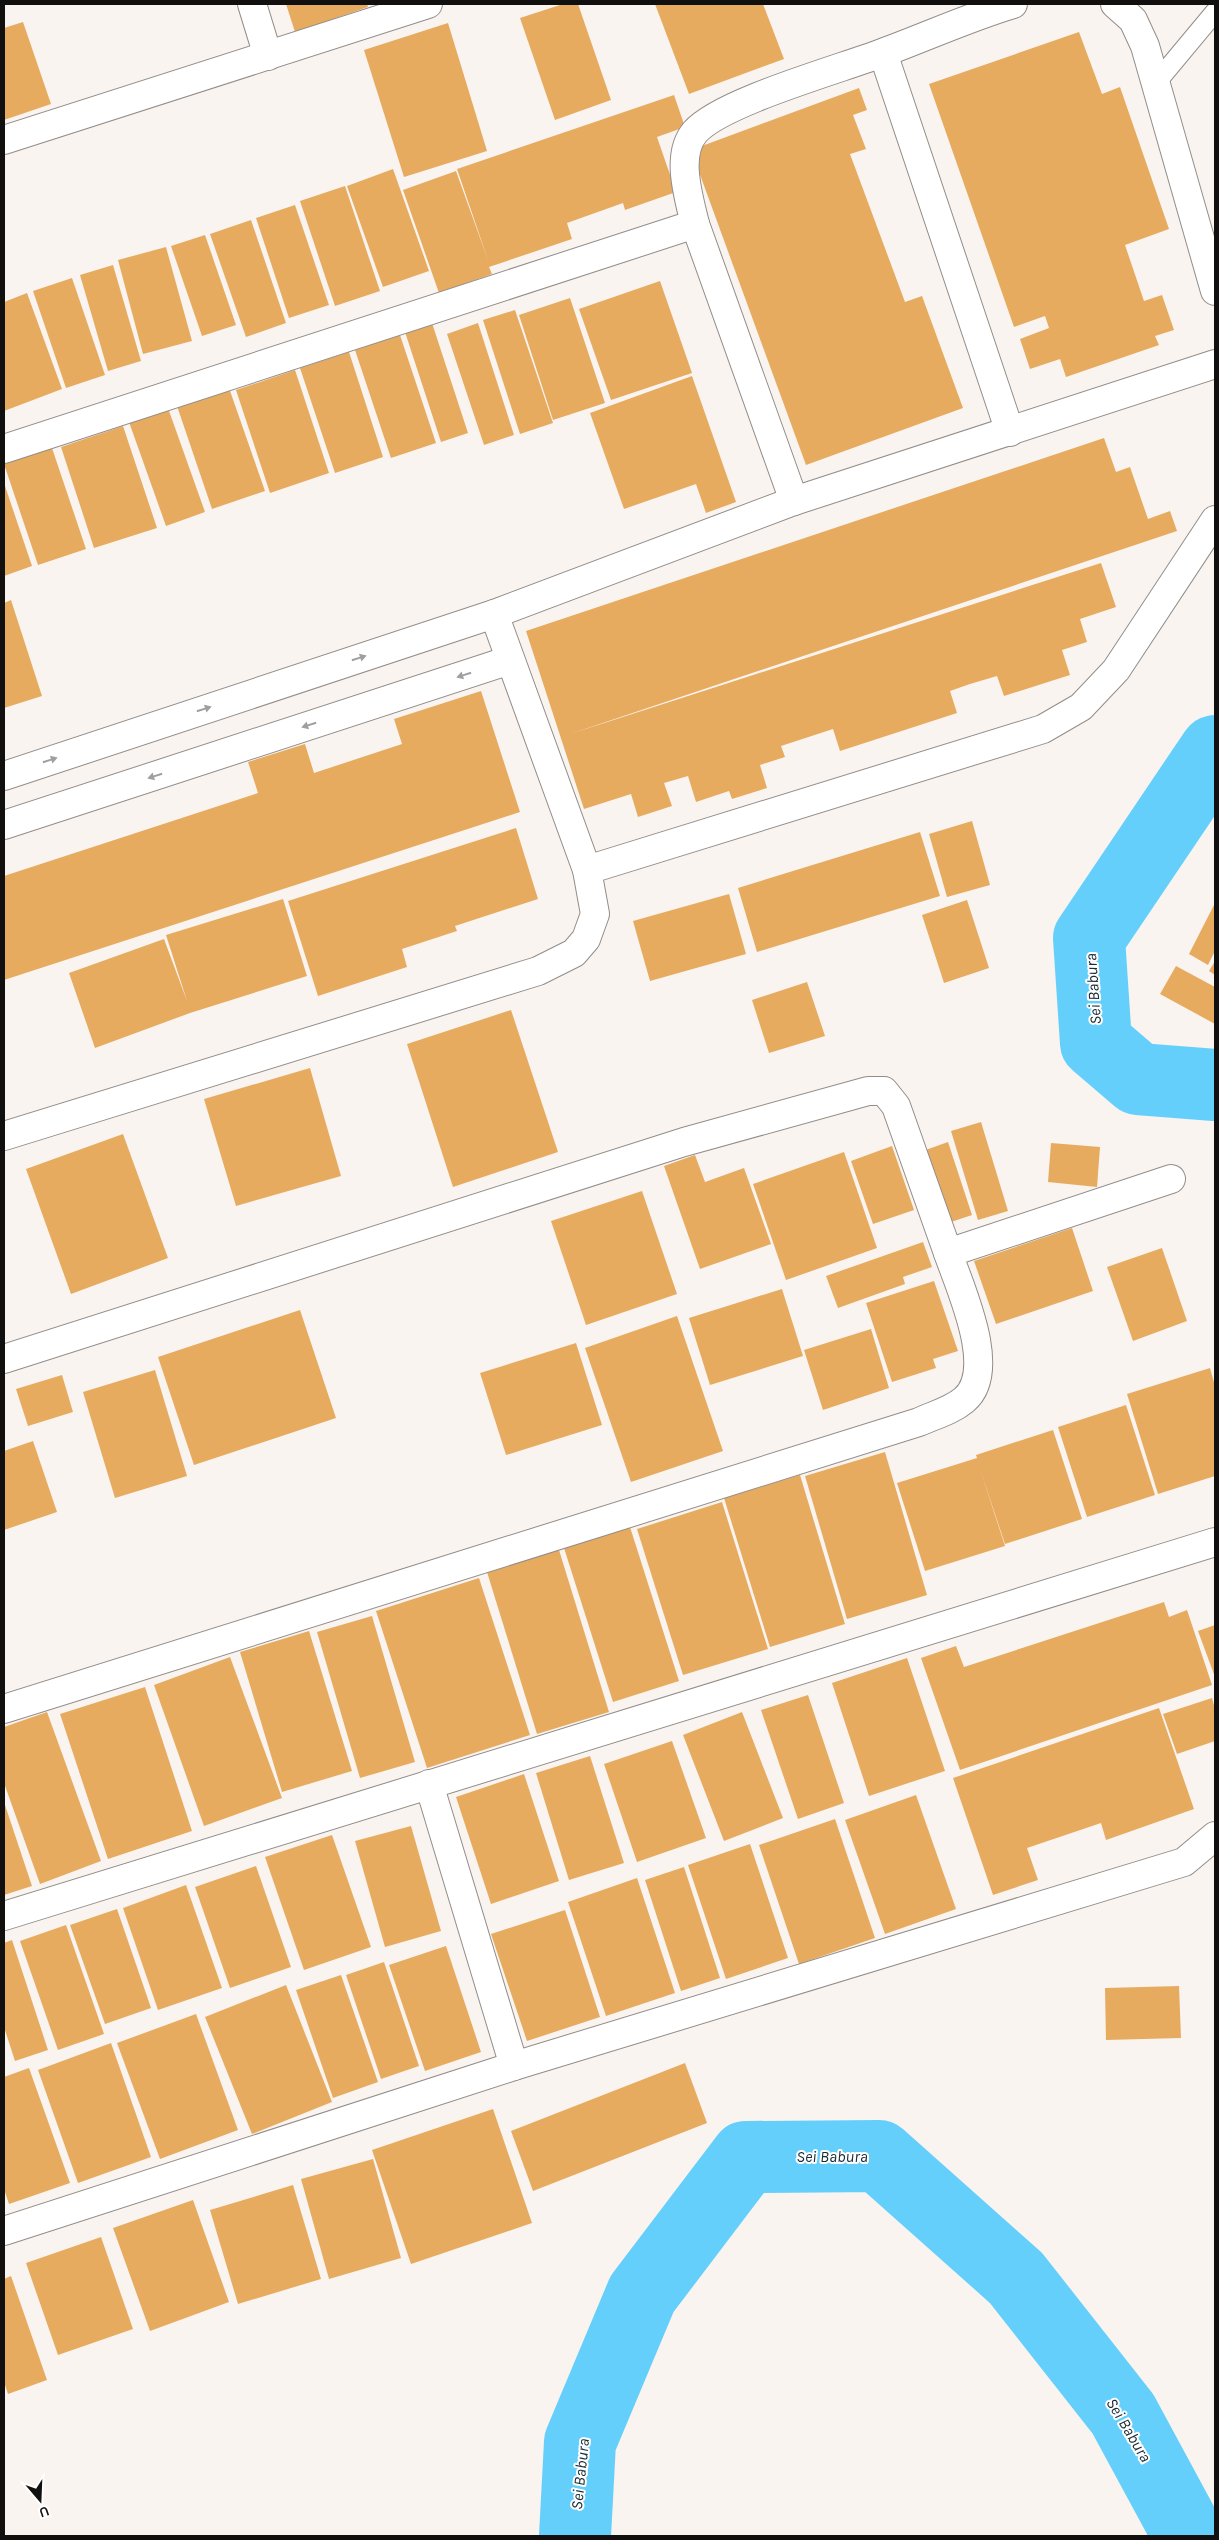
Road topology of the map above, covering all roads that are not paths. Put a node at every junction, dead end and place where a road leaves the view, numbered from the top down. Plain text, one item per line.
1 (252, 4) edge
2 (428, 4) edge
3 (1014, 4) edge
4 (1115, 4) edge
5 (1215, 12) edge
6 (883, 53) junction
7 (268, 56) junction
8 (1155, 84) junction
9 (4, 140) edge
10 (695, 224) junction
11 (1215, 291) edge
12 (1215, 364) edge
13 (1010, 432) junction
14 (4, 449) edge
15 (794, 501) junction
16 (1215, 520) edge
17 (494, 614) junction
18 (510, 660) junction
19 (4, 776) edge
20 (4, 825) edge
21 (587, 870) junction
22 (4, 1136) edge
23 (1172, 1179) dead end
24 (948, 1254) junction
25 (4, 1359) edge
26 (1215, 1542) edge
27 (4, 1709) edge
28 (429, 1784) junction
29 (1215, 1836) edge
30 (4, 1916) edge
31 (514, 2066) junction
32 (4, 2231) edge

1 - 7 street
2 - 7 street
3 - 6 street
4 - 8 street
5 - 8 lane
6 - 10 street
6 - 13 street
7 - 9 street
8 - 11 street
10 - 14 street
10 - 15 street
12 - 13 street
13 - 15 street
15 - 17 street
16 - 21 street
17 - 18 street
19 -> 17 street
18 -> 20 street
18 - 21 street
21 - 22 street
23 - 24 street
24 - 25 street
24 - 27 street
26 - 28 street
28 - 30 street
28 - 31 street
29 - 31 street
31 - 32 street

